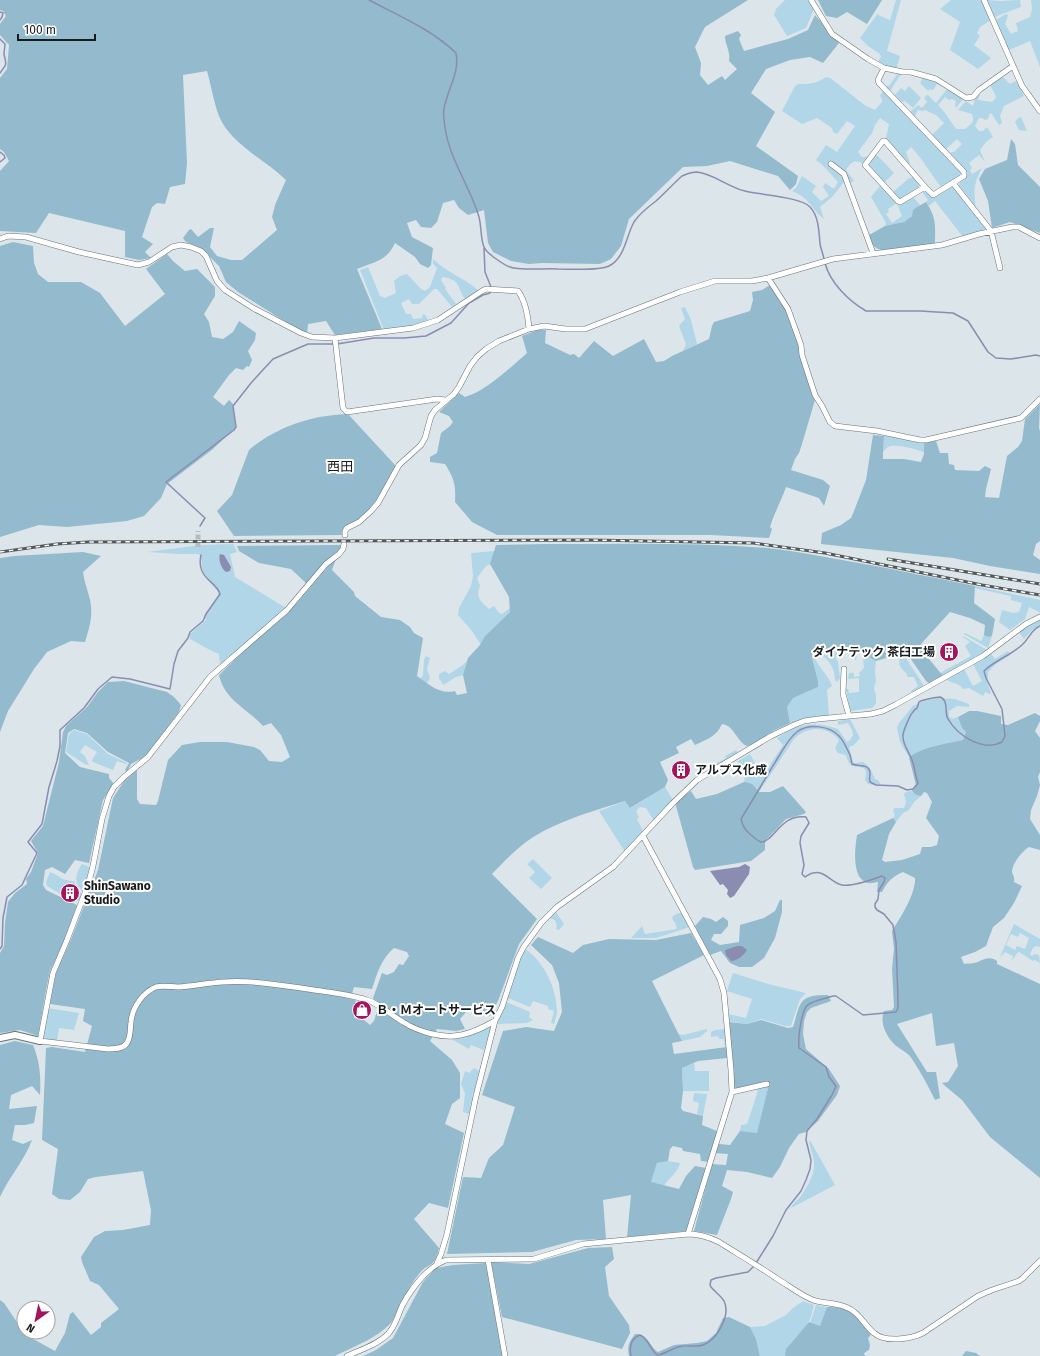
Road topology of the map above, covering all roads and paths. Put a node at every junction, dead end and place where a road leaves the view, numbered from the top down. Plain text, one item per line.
1 (811, 0) edge
2 (984, 0) edge
3 (1013, 66) junction
4 (884, 68) junction
5 (1040, 111) edge
6 (832, 164) dead end
7 (954, 183) junction
8 (925, 187) junction
9 (991, 231) junction
10 (1040, 238) edge
11 (0, 239) edge
12 (873, 253) junction
13 (1000, 268) dead end
14 (768, 278) junction
15 (529, 328) junction
16 (335, 338) junction
17 (446, 400) junction
18 (1040, 400) edge
19 (345, 535) dead end
20 (344, 544) dead end
21 (1040, 617) edge
22 (844, 669) dead end
23 (849, 716) junction
24 (642, 836) junction
25 (494, 1021) junction
26 (0, 1038) edge
27 (40, 1041) junction
28 (767, 1084) dead end
29 (732, 1092) junction
30 (688, 1234) junction
31 (488, 1260) junction
32 (1040, 1262) edge
33 (437, 1263) junction
34 (347, 1356) edge
35 (505, 1356) edge

1 - 4 street
2 - 3 street
3 - 4 street
3 - 5 street
4 - 7 street
6 - 12 street
7 - 8 street
7 - 9 street
8 - 8 street
9 - 10 street
9 - 12 street
9 - 13 street
11 - 16 street
12 - 14 street
14 - 15 street
14 - 18 street
15 - 16 street
15 - 17 street
16 - 17 street
17 - 19 street
20 - 27 street
21 - 23 street
22 - 23 street
23 - 24 street
24 - 25 street
24 - 29 street
25 - 27 street
25 - 33 street
26 - 27 street
28 - 29 street
29 - 30 street
30 - 31 street
30 - 32 street
31 - 33 street
31 - 35 street
33 - 34 street

